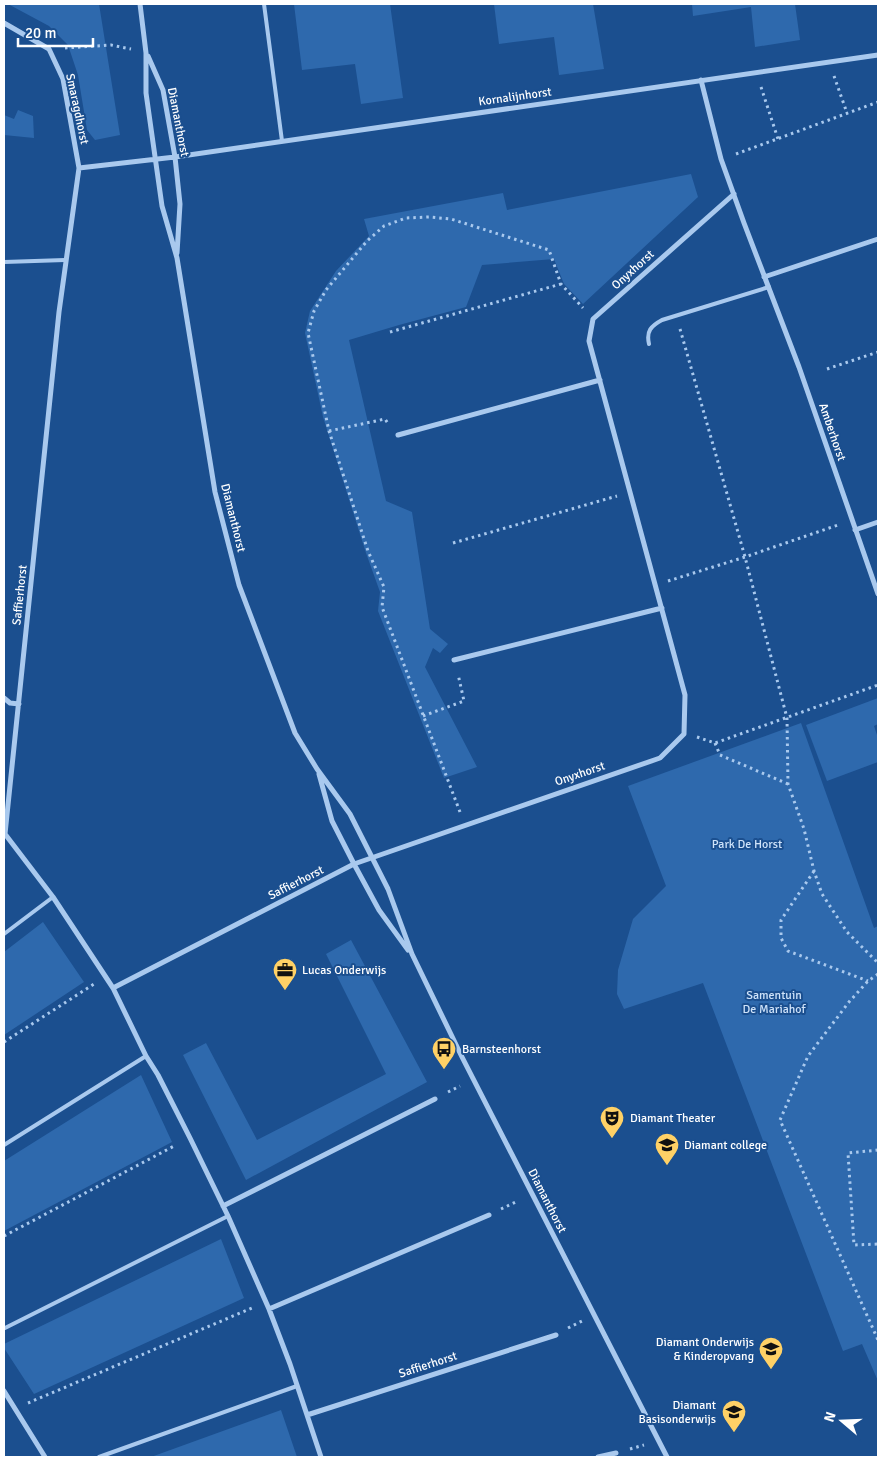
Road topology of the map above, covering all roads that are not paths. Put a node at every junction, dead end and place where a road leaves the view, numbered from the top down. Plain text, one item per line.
1 (140, 4) edge
2 (264, 4) edge
3 (4, 23) edge
4 (146, 53) junction
5 (878, 55) edge
6 (701, 80) junction
7 (282, 141) junction
8 (176, 157) junction
9 (155, 159) junction
10 (79, 168) junction
11 (734, 194) junction
12 (878, 238) edge
13 (177, 258) junction
14 (65, 260) junction
15 (4, 262) edge
16 (764, 277) junction
17 (769, 287) junction
18 (649, 344) dead end
19 (600, 380) junction
20 (398, 435) road end
21 (878, 522) edge
22 (855, 530) junction
23 (878, 594) edge
24 (662, 608) junction
25 (454, 660) road end
26 (4, 698) edge
27 (19, 704) junction
28 (317, 769) junction
29 (4, 834) edge
30 (372, 857) junction
31 (354, 864) junction
32 (53, 897) junction
33 (4, 934) edge
34 (412, 954) junction
35 (114, 988) junction
36 (146, 1056) junction
37 (435, 1099) road end
38 (4, 1145) edge
39 (223, 1206) junction
40 (489, 1215) road end
41 (228, 1216) junction
42 (269, 1309) junction
43 (5, 1328) dead end
44 (556, 1335) road end
45 (298, 1386) junction
46 (4, 1391) edge
47 (307, 1415) junction
48 (616, 1453) road end
49 (45, 1457) edge
50 (99, 1457) edge
51 (320, 1457) edge
52 (598, 1457) edge
53 (667, 1457) edge

1 - 4 street, Diamanthorst
2 - 7 lane
3 - 10 street, Smaragdhorst
4 - 8 street, Diamanthorst
4 - 9 street, Diamanthorst
5 - 6 street, Kornalijnhorst
6 - 7 street, Kornalijnhorst
6 - 11 street, Amberhorst
7 - 8 street, Kornalijnhorst
8 - 9 street, Kornalijnhorst
8 - 13 street, Diamanthorst
9 - 10 street
9 - 13 street, Diamanthorst
10 - 14 street, Saffierhorst
11 - 16 street, Amberhorst
11 - 19 street, Onyxhorst
12 - 16 street
13 - 28 street, Diamanthorst
14 - 15 lane
14 - 27 street, Saffierhorst
16 - 17 street, Amberhorst
17 - 18 lane
17 - 22 street, Amberhorst
19 - 20 street
19 - 24 street, Onyxhorst
21 - 22 street
22 - 23 street, Amberhorst
24 - 25 street
24 - 30 street, Onyxhorst
26 - 27 street
27 - 29 street, Saffierhorst
28 - 30 street, Diamanthorst
28 - 31 street, Diamanthorst
29 - 32 street, Saffierhorst
30 - 31 street, Onyxhorst
30 - 34 street, Diamanthorst
31 - 34 street, Diamanthorst
31 - 35 street, Saffierhorst
32 - 33 lane
32 - 35 street, Saffierhorst
34 - 53 street, Diamanthorst
35 - 36 street, Saffierhorst
36 - 38 lane
36 - 39 street, Saffierhorst
37 - 39 street
39 - 41 street, Saffierhorst
40 - 42 street
41 - 42 street, Saffierhorst
41 - 43 lane
42 - 45 street, Saffierhorst
44 - 47 street, Saffierhorst
45 - 47 street, Saffierhorst
45 - 50 lane
46 - 49 street
47 - 51 street, Saffierhorst
48 - 52 street

